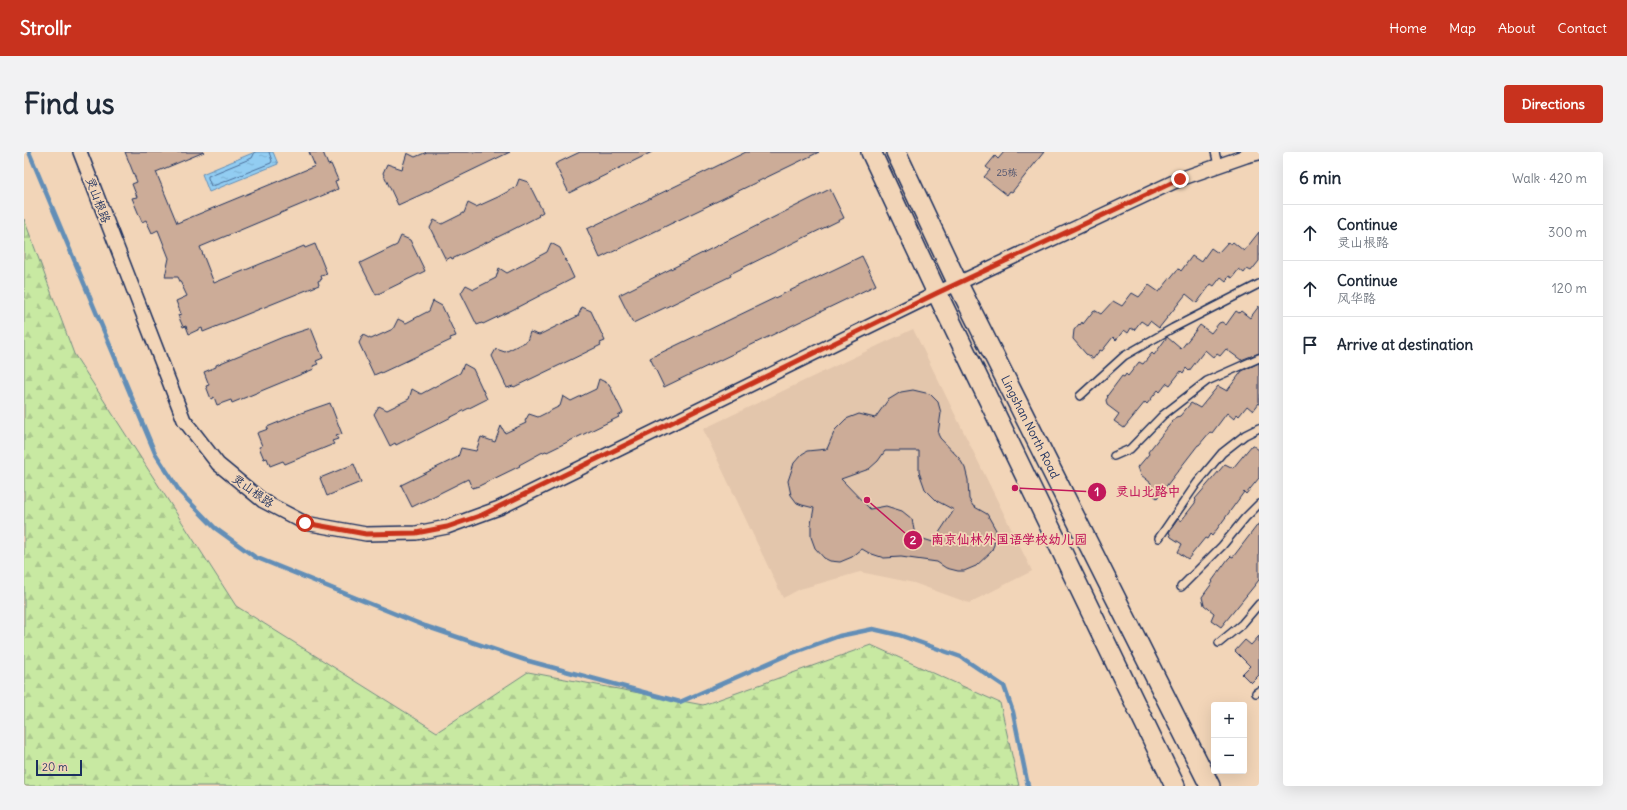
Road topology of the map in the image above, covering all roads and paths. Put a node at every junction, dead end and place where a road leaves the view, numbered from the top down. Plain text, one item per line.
1 (80, 152) edge
2 (871, 152) edge
3 (896, 152) edge
4 (1215, 152) edge
5 (1259, 153) edge
6 (1218, 165) junction
7 (958, 284) junction
8 (1259, 284) edge
9 (937, 293) junction
10 (1259, 358) edge
11 (1080, 396) dead end
12 (1259, 428) edge
13 (1114, 456) dead end
14 (1259, 504) edge
15 (1159, 538) dead end
16 (1181, 586) dead end
17 (1259, 604) edge
18 (1219, 644) dead end
19 (1175, 786) edge
20 (1210, 786) edge

1 - 9 street, 灵山根路
2 - 9 main road, Lingshan North Road
3 - 7 main road, Lingshan North Road
4 - 6 lane
5 - 6 street, 灵山根路
6 - 7 street, 灵山根路
7 - 9 street, 灵山根路
7 - 20 main road, Lingshan North Road
8 - 11 lane
9 - 19 main road, Lingshan North Road
10 - 13 lane
12 - 15 lane
14 - 16 lane
17 - 18 lane

